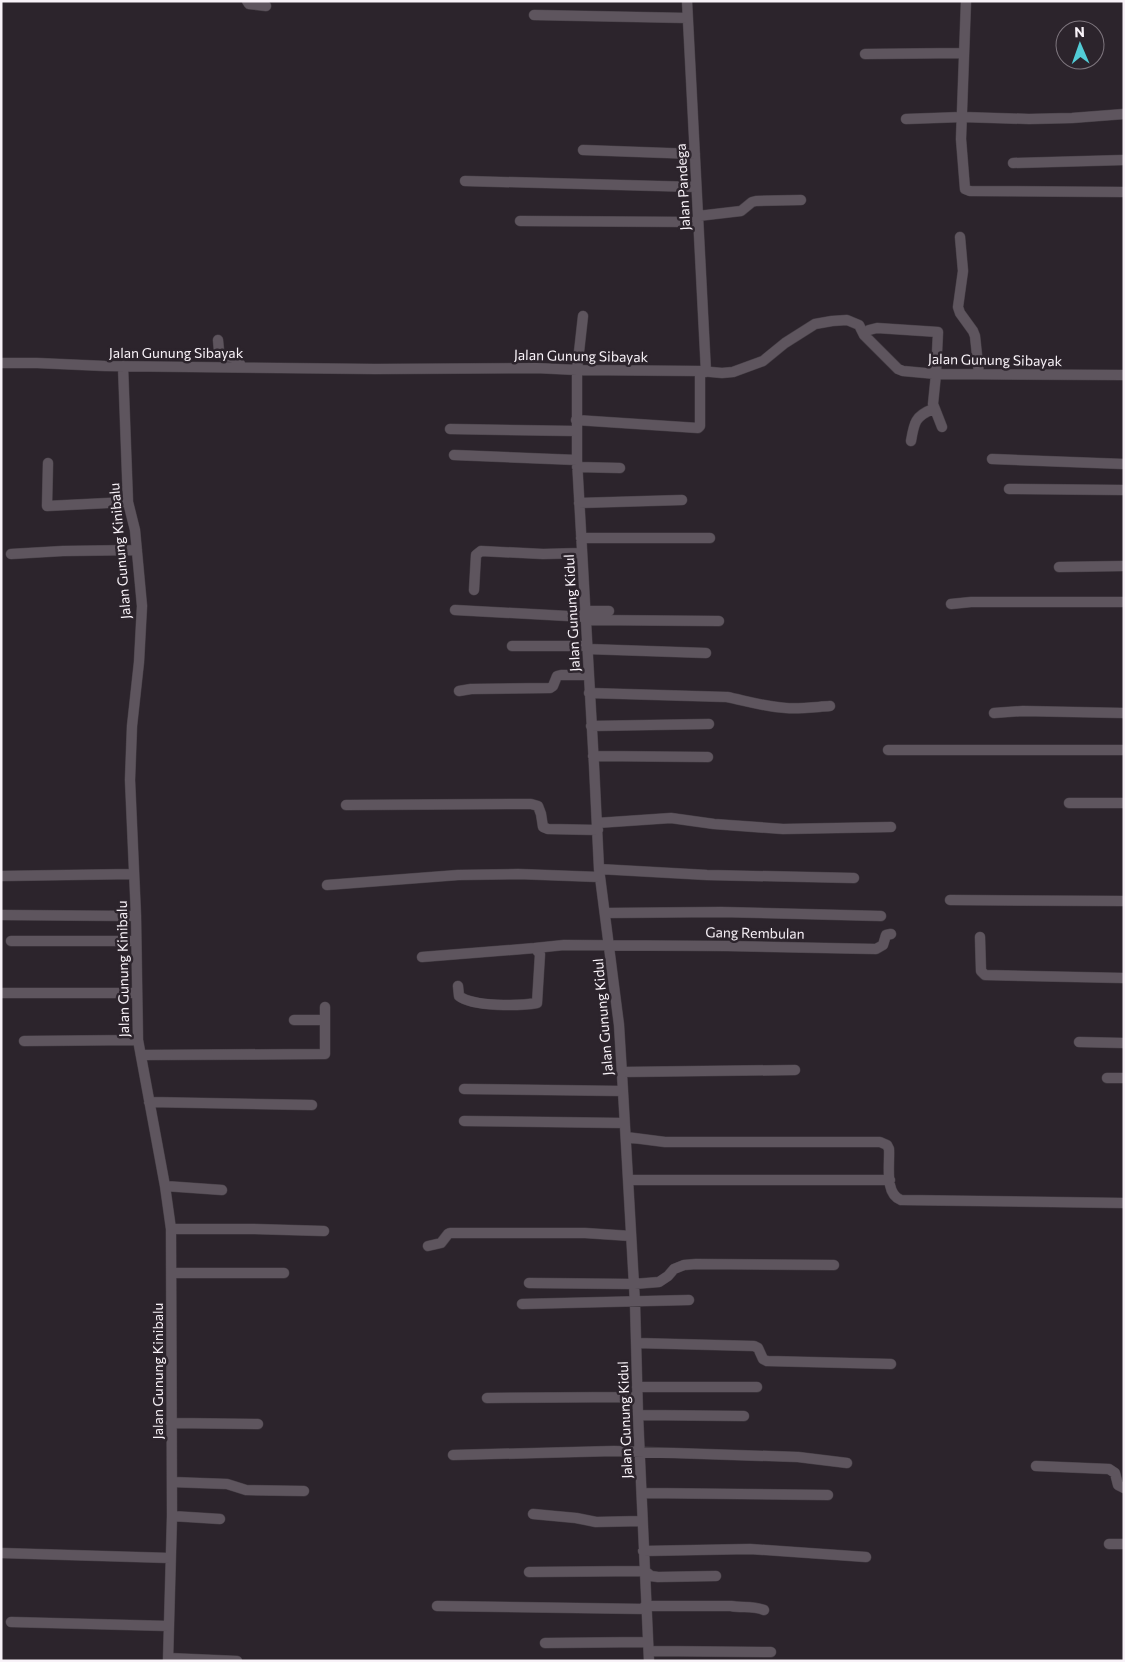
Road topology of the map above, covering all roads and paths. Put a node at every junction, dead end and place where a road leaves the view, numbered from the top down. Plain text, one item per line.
1 (247, 1) edge
2 (687, 1) edge
3 (966, 1) edge
4 (266, 6) dead end
5 (534, 15) dead end
6 (688, 18) junction
7 (964, 53) junction
8 (864, 54) dead end
9 (1124, 114) edge
10 (962, 117) junction
11 (906, 119) dead end
12 (583, 150) dead end
13 (695, 154) junction
14 (1124, 160) edge
15 (1013, 162) dead end
16 (465, 181) dead end
17 (696, 187) junction
18 (1124, 192) edge
19 (801, 200) dead end
20 (698, 219) junction
21 (520, 221) dead end
22 (960, 237) dead end
23 (583, 316) dead end
24 (864, 335) junction
25 (218, 340) dead end
26 (1, 363) edge
27 (124, 366) junction
28 (242, 367) junction
29 (577, 370) junction
30 (703, 372) junction
31 (936, 374) junction
32 (979, 374) junction
33 (1124, 375) edge
34 (933, 409) junction
35 (576, 426) junction
36 (942, 427) dead end
37 (450, 429) dead end
38 (911, 441) dead end
39 (454, 455) dead end
40 (992, 459) dead end
41 (48, 463) dead end
42 (577, 464) junction
43 (1124, 464) edge
44 (620, 468) dead end
45 (1009, 490) dead end
46 (1124, 490) edge
47 (682, 500) dead end
48 (128, 502) junction
49 (579, 503) junction
50 (581, 538) junction
51 (710, 538) dead end
52 (137, 550) junction
53 (11, 554) dead end
54 (582, 554) junction
55 (1124, 566) edge
56 (1059, 568) dead end
57 (474, 590) dead end
58 (1124, 602) edge
59 (951, 604) dead end
60 (455, 610) dead end
61 (609, 611) dead end
62 (586, 616) junction
63 (719, 622) dead end
64 (512, 646) dead end
65 (587, 647) junction
66 (706, 653) dead end
67 (589, 675) junction
68 (459, 691) dead end
69 (589, 693) junction
70 (830, 706) dead end
71 (1124, 713) edge
72 (994, 714) dead end
73 (709, 724) dead end
74 (591, 726) junction
75 (888, 750) dead end
76 (1124, 750) edge
77 (593, 756) junction
78 (708, 757) dead end
79 (1069, 803) dead end
80 (1124, 803) edge
81 (346, 805) dead end
82 (598, 827) junction
83 (891, 827) dead end
84 (599, 873) junction
85 (134, 874) junction
86 (1, 876) edge
87 (854, 878) dead end
88 (327, 885) dead end
89 (950, 900) dead end
90 (1124, 901) edge
91 (605, 913) junction
92 (1, 915) edge
93 (136, 916) junction
94 (881, 916) dead end
95 (891, 934) dead end
96 (980, 937) dead end
97 (11, 941) dead end
98 (136, 942) junction
99 (610, 946) junction
100 (535, 948) junction
101 (422, 956) dead end
102 (1124, 978) edge
103 (458, 986) dead end
104 (137, 993) junction
105 (1, 994) edge
106 (325, 1007) dead end
107 (294, 1020) dead end
108 (325, 1020) junction
109 (138, 1040) junction
110 (24, 1041) dead end
111 (1079, 1042) dead end
112 (1124, 1043) edge
113 (141, 1055) junction
114 (794, 1070) dead end
115 (622, 1072) junction
116 (1106, 1078) dead end
117 (1124, 1078) edge
118 (464, 1089) dead end
119 (623, 1090) junction
120 (149, 1102) junction
121 (312, 1105) dead end
122 (464, 1121) dead end
123 (624, 1123) junction
124 (626, 1137) junction
125 (628, 1180) junction
126 (890, 1180) junction
127 (165, 1186) junction
128 (222, 1190) dead end
129 (1124, 1202) edge
130 (171, 1229) junction
131 (324, 1231) dead end
132 (631, 1236) junction
133 (428, 1246) dead end
134 (834, 1265) dead end
135 (172, 1273) junction
136 (284, 1273) dead end
137 (529, 1283) dead end
138 (634, 1284) junction
139 (690, 1300) dead end
140 (635, 1303) junction
141 (522, 1304) dead end
142 (636, 1343) junction
143 (891, 1364) dead end
144 (757, 1386) dead end
145 (637, 1392) junction
146 (487, 1398) dead end
147 (638, 1415) junction
148 (744, 1416) dead end
149 (171, 1423) junction
150 (258, 1424) dead end
151 (640, 1452) junction
152 (453, 1454) dead end
153 (847, 1463) dead end
154 (1036, 1466) dead end
155 (172, 1482) junction
156 (1124, 1488) edge
157 (304, 1491) dead end
158 (642, 1493) junction
159 (828, 1496) dead end
160 (533, 1514) dead end
161 (172, 1516) junction
162 (220, 1519) dead end
163 (642, 1521) junction
164 (1109, 1544) dead end
165 (1124, 1544) edge
166 (643, 1550) junction
167 (1, 1553) edge
168 (866, 1557) dead end
169 (170, 1558) junction
170 (645, 1571) junction
171 (530, 1572) dead end
172 (716, 1576) dead end
173 (437, 1606) dead end
174 (645, 1607) junction
175 (764, 1610) dead end
176 (11, 1622) dead end
177 (169, 1626) junction
178 (546, 1643) dead end
179 (649, 1651) edge
180 (771, 1652) dead end
181 (168, 1659) edge
182 (237, 1661) edge

1 - 4 street
2 - 6 street, Jalan Pandega
3 - 7 street
5 - 6 street
6 - 13 street, Jalan Pandega
7 - 8 street
7 - 10 street
9 - 10 street
10 - 11 street
10 - 18 street
12 - 13 street
13 - 17 street, Jalan Pandega
14 - 15 street
16 - 17 street
17 - 20 street, Jalan Pandega
19 - 20 street
20 - 21 street
20 - 30 street, Jalan Pandega
22 - 32 street
23 - 29 street, Jalan Gunung Kidul
24 - 30 street, Jalan Gunung Sibayak
24 - 31 street, Jalan Gunung Sibayak
24 - 31 street
25 - 28 street
26 - 27 street, Jalan Gunung Sibayak
27 - 28 street, Jalan Gunung Sibayak
27 - 48 street, Jalan Gunung Kinibalu
28 - 29 street, Jalan Gunung Sibayak
29 - 30 street, Jalan Gunung Sibayak
29 - 35 street, Jalan Gunung Kidul
30 - 35 street, Jalan Pandega
31 - 32 street, Jalan Gunung Sibayak
31 - 34 street
32 - 33 street, Jalan Gunung Sibayak
34 - 36 street
34 - 38 street
35 - 37 street
35 - 42 street, Jalan Gunung Kidul
39 - 42 street
40 - 43 street
41 - 48 street
42 - 44 street
42 - 49 street, Jalan Gunung Kidul
45 - 46 street
47 - 49 street
48 - 52 street, Jalan Gunung Kinibalu
49 - 50 street, Jalan Gunung Kidul
50 - 51 street
50 - 54 street, Jalan Gunung Kidul
52 - 53 street
52 - 85 street, Jalan Gunung Kinibalu
54 - 57 street
54 - 62 street, Jalan Gunung Kidul
55 - 56 street
58 - 59 street
60 - 62 street
61 - 62 street
62 - 63 street
62 - 65 street, Jalan Gunung Kidul
64 - 65 street
65 - 66 street
65 - 67 street, Jalan Gunung Kidul
67 - 68 street
67 - 69 street, Jalan Gunung Kidul
69 - 70 street
69 - 74 street, Jalan Gunung Kidul
71 - 72 street
73 - 74 street
74 - 77 street, Jalan Gunung Kidul
75 - 76 street
77 - 78 street
77 - 82 street, Jalan Gunung Kidul
79 - 80 street
81 - 82 street
82 - 83 street
82 - 84 street, Jalan Gunung Kidul
84 - 87 street
84 - 88 street
84 - 91 street, Jalan Gunung Kidul
85 - 86 street
85 - 93 street, Jalan Gunung Kinibalu
89 - 90 street
91 - 94 street
91 - 99 street, Jalan Gunung Kidul
92 - 93 street
93 - 98 street, Jalan Gunung Kinibalu
95 - 99 street, Gang Rembulan
96 - 102 street
97 - 98 street
98 - 104 street, Jalan Gunung Kinibalu
99 - 100 street, Gang Rembulan
99 - 115 street, Jalan Gunung Kidul
100 - 101 street, Gang Rembulan
100 - 103 street
104 - 105 street
104 - 109 street, Jalan Gunung Kinibalu
106 - 108 street
107 - 108 street
108 - 113 street
109 - 110 street
109 - 113 street, Jalan Gunung Kinibalu
111 - 112 street
113 - 120 street, Jalan Gunung Kinibalu
114 - 115 street
115 - 119 street, Jalan Gunung Kidul
116 - 117 street
118 - 119 street
119 - 123 street, Jalan Gunung Kidul
120 - 121 street
120 - 127 street, Jalan Gunung Kinibalu
122 - 123 street
123 - 124 street, Jalan Gunung Kidul
124 - 125 street, Jalan Gunung Kidul
124 - 126 street
125 - 126 street
125 - 132 street, Jalan Gunung Kidul
126 - 129 street
127 - 128 street
127 - 130 street, Jalan Gunung Kinibalu
130 - 131 street
130 - 135 street, Jalan Gunung Kinibalu
132 - 133 street
132 - 138 street, Jalan Gunung Kidul
134 - 138 street
135 - 136 street
135 - 149 street, Jalan Gunung Kinibalu
137 - 138 street
138 - 140 street, Jalan Gunung Kidul
139 - 140 street
140 - 141 street
140 - 142 street, Jalan Gunung Kidul
142 - 143 street
142 - 145 street, Jalan Gunung Kidul
144 - 145 street
145 - 146 street
145 - 147 street, Jalan Gunung Kidul
147 - 148 street
147 - 151 street, Jalan Gunung Kidul
149 - 150 street
149 - 155 street, Jalan Gunung Kinibalu
151 - 152 street
151 - 153 street
151 - 158 street, Jalan Gunung Kidul
154 - 156 street
155 - 157 street
155 - 161 street, Jalan Gunung Kinibalu
158 - 159 street
158 - 163 street, Jalan Gunung Kidul
160 - 163 street
161 - 162 street
161 - 169 street, Jalan Gunung Kinibalu
163 - 166 street, Jalan Gunung Kidul
164 - 165 street
166 - 168 street
166 - 170 street, Jalan Gunung Kidul
167 - 169 street
169 - 177 street, Jalan Gunung Kinibalu
170 - 171 street
170 - 172 street
170 - 174 street, Jalan Gunung Kidul
173 - 174 street
174 - 175 street
174 - 179 street, Jalan Gunung Kidul
176 - 177 street
177 - 181 street, Jalan Gunung Kinibalu
178 - 179 street
179 - 180 street
181 - 182 street

